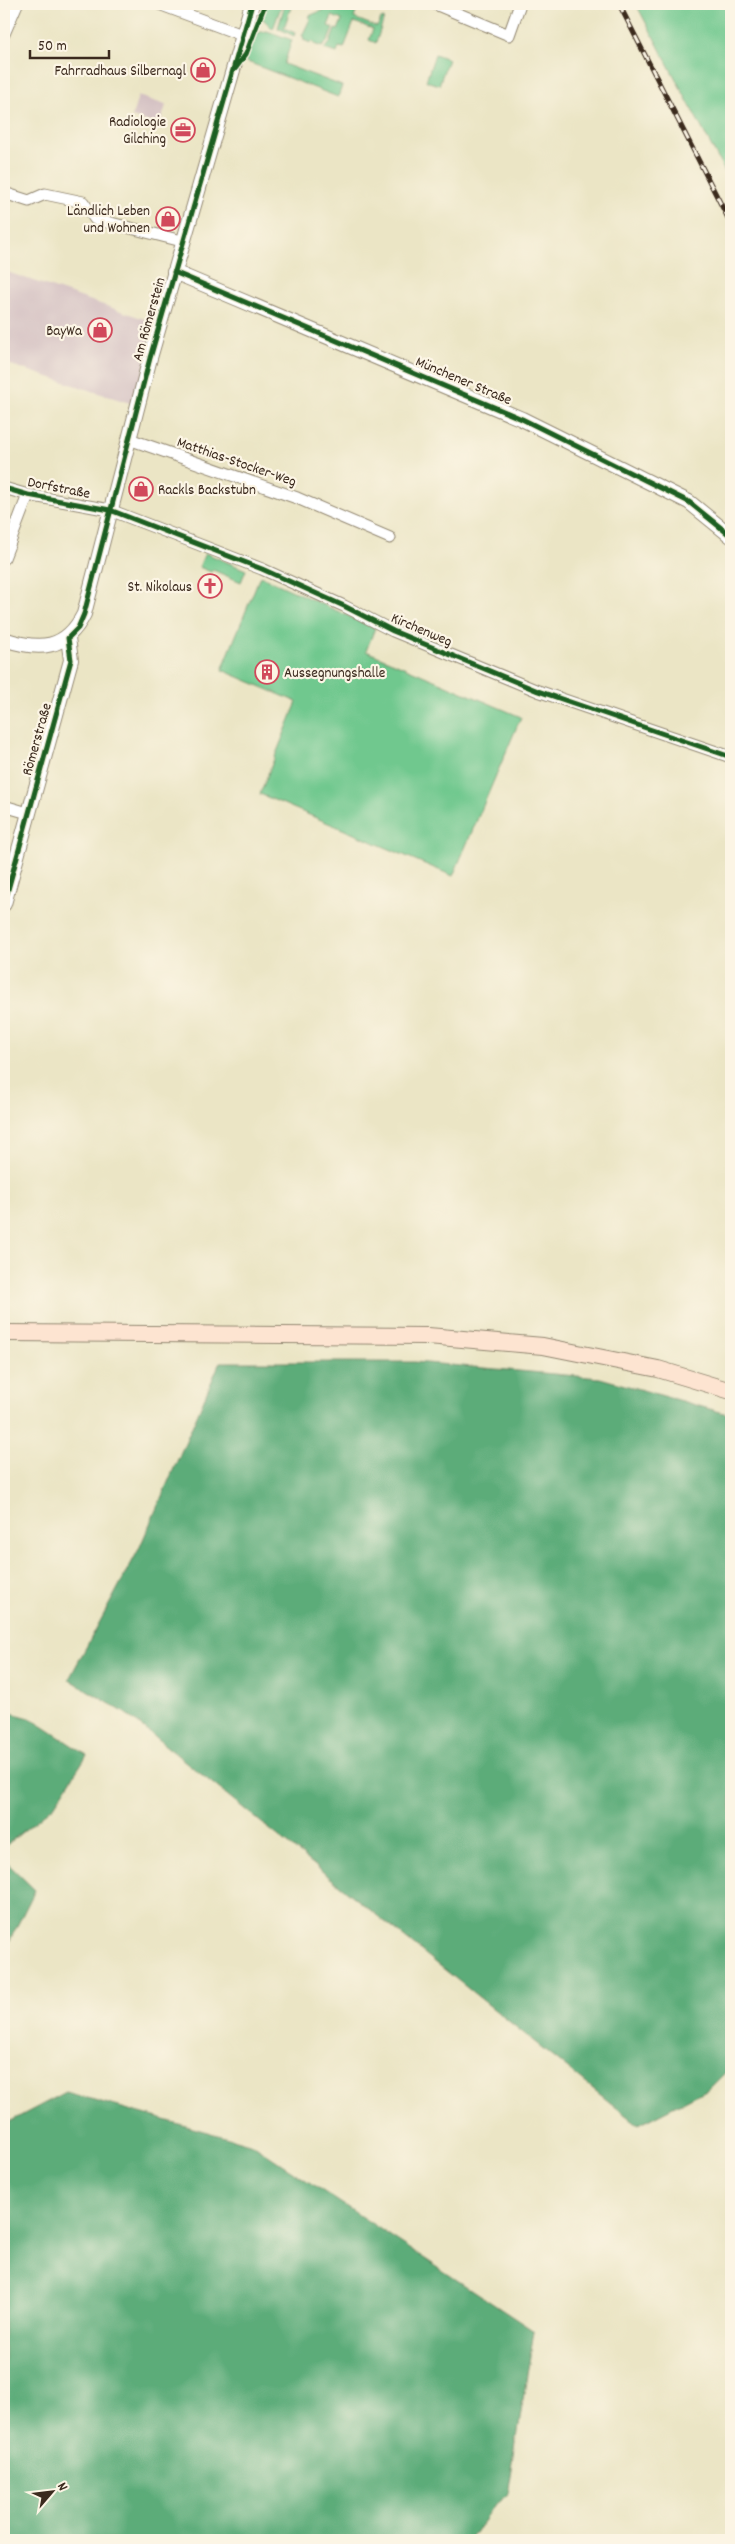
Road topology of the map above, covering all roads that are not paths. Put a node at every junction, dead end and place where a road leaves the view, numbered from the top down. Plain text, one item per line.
1 (17, 4) edge
2 (159, 4) edge
3 (252, 4) edge
4 (434, 4) edge
5 (520, 4) edge
6 (4, 34) edge
7 (242, 35) junction
8 (4, 193) edge
9 (182, 241) junction
10 (174, 272) junction
11 (129, 439) junction
12 (4, 488) edge
13 (28, 495) junction
14 (110, 510) junction
15 (731, 536) edge
16 (390, 538) dead end
17 (4, 558) edge
18 (68, 638) junction
19 (4, 639) edge
20 (731, 757) edge
21 (4, 806) edge
22 (28, 813) junction
23 (4, 904) edge
24 (4, 1333) edge
25 (731, 1391) edge

1 - 6 street
2 - 7 street
3 - 7 street, Am Römerstein
4 - 5 street
7 - 9 street, Am Römerstein
8 - 9 street
9 - 10 street, Am Römerstein
10 - 11 street, Am Römerstein
10 - 15 street, Münchener Straße
11 - 14 street, Am Römerstein
11 - 16 street, Matthias-Stocker-Weg
12 - 13 street, Dorfstraße
13 - 14 street, Dorfstraße
13 - 17 street, Dorfstraße
14 - 18 street, Am Römerstein
14 - 20 street, Kirchenweg
18 - 19 street
18 - 22 street, Römerstraße
21 - 22 street
22 - 23 street, Römerstraße
24 - 25 main road

